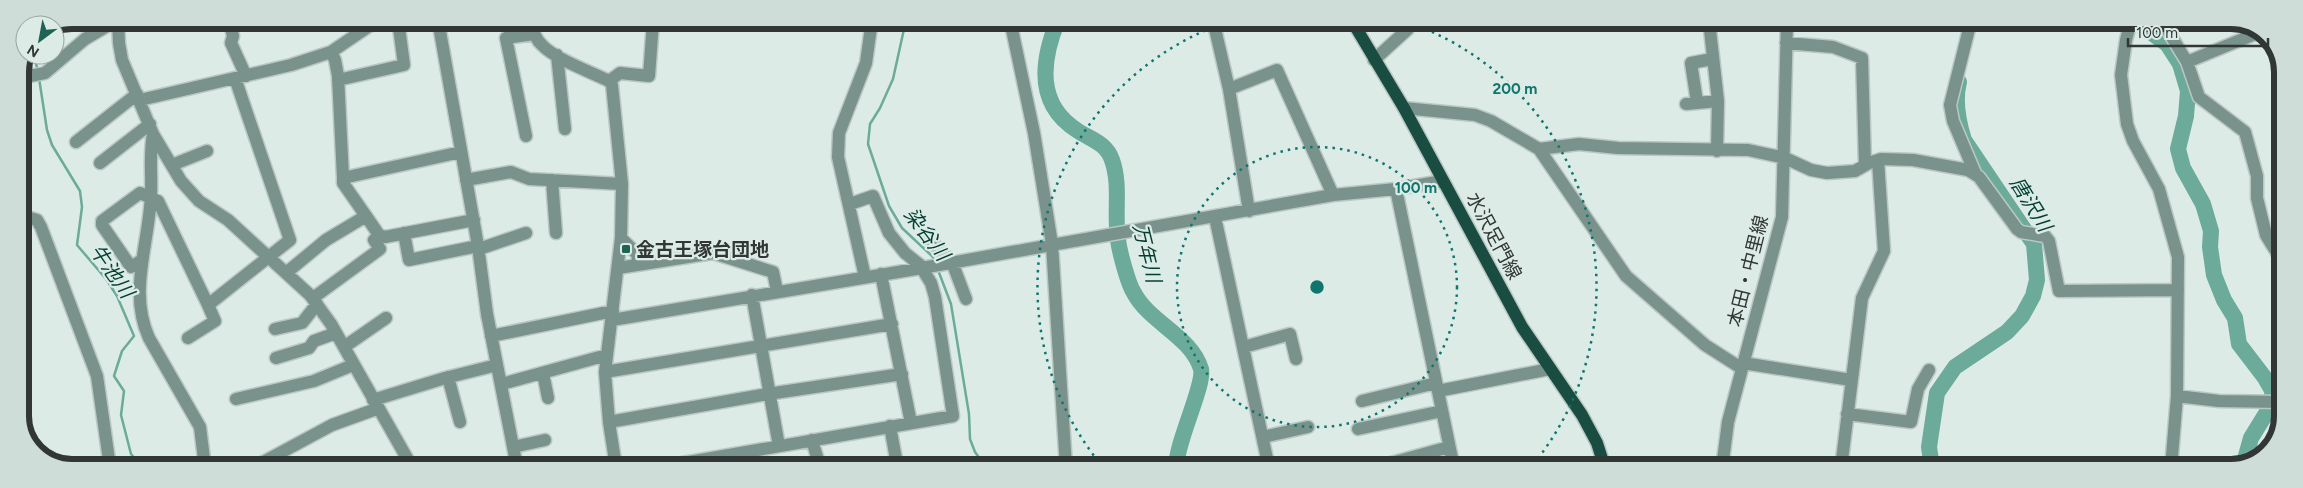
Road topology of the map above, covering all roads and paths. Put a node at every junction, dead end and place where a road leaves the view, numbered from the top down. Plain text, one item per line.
1 (102, 29) edge
2 (118, 29) edge
3 (231, 29) edge
4 (364, 29) edge
5 (399, 29) edge
6 (440, 29) edge
7 (533, 29) edge
8 (652, 29) edge
9 (871, 29) edge
10 (1012, 29) edge
11 (1215, 29) edge
12 (1357, 29) edge
13 (1408, 29) edge
14 (1710, 29) edge
15 (1787, 29) edge
16 (1969, 29) edge
17 (2129, 29) edge
18 (2167, 29) edge
19 (534, 34) junction
20 (2253, 35) edge
21 (1786, 43) junction
22 (330, 52) junction
23 (556, 55) junction
24 (1712, 59) junction
25 (1374, 60) junction
26 (2187, 62) junction
27 (29, 77) edge
28 (240, 77) junction
29 (338, 80) junction
30 (609, 80) junction
31 (1229, 89) junction
32 (139, 97) junction
33 (1718, 101) junction
34 (1404, 108) junction
35 (152, 129) junction
36 (565, 129) dead end
37 (526, 136) dead end
38 (76, 142) dead end
39 (1539, 148) junction
40 (207, 151) dead end
41 (1717, 151) junction
42 (461, 152) junction
43 (1785, 158) junction
44 (1878, 160) junction
45 (100, 163) dead end
46 (172, 165) junction
47 (1865, 166) junction
48 (1974, 172) junction
49 (343, 178) junction
50 (466, 180) junction
51 (552, 180) junction
52 (1443, 181) junction
53 (622, 184) junction
54 (1396, 189) junction
55 (1333, 195) junction
56 (151, 196) junction
57 (850, 204) junction
58 (1249, 211) junction
59 (29, 216) edge
60 (366, 216) junction
61 (1215, 217) junction
62 (474, 220) junction
63 (404, 233) junction
64 (526, 233) dead end
65 (556, 233) dead end
66 (379, 235) junction
67 (621, 238) junction
68 (928, 238) dead end
69 (1052, 244) junction
70 (479, 247) junction
71 (2274, 248) edge
72 (268, 257) junction
73 (142, 260) junction
74 (638, 264) junction
75 (936, 265) junction
76 (618, 268) junction
77 (286, 273) junction
78 (881, 274) junction
79 (865, 277) junction
80 (2178, 290) junction
81 (777, 292) junction
82 (752, 295) junction
83 (966, 299) dead end
84 (315, 301) junction
85 (208, 305) junction
86 (613, 316) junction
87 (386, 318) dead end
88 (892, 324) junction
89 (275, 329) dead end
90 (336, 333) junction
91 (491, 336) junction
92 (188, 338) dead end
93 (761, 346) junction
94 (1244, 346) junction
95 (344, 347) junction
96 (607, 355) junction
97 (276, 358) dead end
98 (1296, 359) dead end
99 (354, 365) junction
100 (497, 365) junction
101 (1742, 366) junction
102 (1550, 369) junction
103 (1929, 370) dead end
104 (605, 372) junction
105 (543, 373) junction
106 (902, 374) junction
107 (448, 377) junction
108 (1851, 380) junction
109 (502, 384) junction
110 (1437, 387) junction
111 (768, 394) junction
112 (2178, 396) junction
113 (548, 398) dead end
114 (236, 399) dead end
115 (1362, 401) dead end
116 (2274, 402) edge
117 (376, 404) junction
118 (1442, 411) junction
119 (1846, 414) junction
120 (460, 422) dead end
121 (609, 422) junction
122 (911, 423) junction
123 (890, 426) junction
124 (1308, 427) dead end
125 (1358, 430) dead end
126 (1263, 437) junction
127 (545, 440) dead end
128 (812, 440) junction
129 (779, 446) junction
130 (513, 447) junction
131 (1449, 447) junction
132 (109, 459) edge
133 (204, 459) edge
134 (278, 459) edge
135 (407, 459) edge
136 (515, 459) edge
137 (615, 459) edge
138 (705, 459) edge
139 (818, 459) edge
140 (896, 459) edge
141 (1065, 459) edge
142 (1267, 459) edge
143 (1406, 459) edge
144 (1452, 459) edge
145 (1601, 459) edge
146 (1723, 459) edge
147 (1842, 459) edge
148 (2172, 459) edge

1 - 27 street
2 - 32 street
3 - 28 street
4 - 22 street
5 - 29 street
6 - 42 street
7 - 19 street
8 - 30 street
9 - 57 street
10 - 69 street
11 - 31 street
12 - 25 main road, 水沢足門線
13 - 25 street
14 - 24 street
15 - 21 street, 本田・中里線
16 - 48 street
17 - 80 street
18 - 26 street
19 - 23 street
19 - 37 street
20 - 26 street
21 - 43 street, 本田・中里線
21 - 47 street
22 - 28 street
22 - 29 street
23 - 30 street
23 - 36 street
24 - 33 street
24 - 33 street
25 - 34 main road, 水沢足門線
26 - 71 street
28 - 32 street
28 - 72 street
29 - 49 street
30 - 53 street
31 - 55 street
31 - 58 street
32 - 35 street
32 - 38 street
33 - 41 street
34 - 39 street
34 - 52 main road, 水沢足門線
35 - 45 street
35 - 46 street
35 - 56 street
39 - 41 street
39 - 101 street
40 - 46 street
41 - 43 street
42 - 49 street
42 - 50 street
43 - 47 street
43 - 101 street, 本田・中里線
44 - 47 street
44 - 48 street
44 - 108 street
46 - 72 street
48 - 80 street
49 - 60 street
50 - 51 street
50 - 62 street
51 - 53 street
51 - 65 street
52 - 54 street
52 - 102 main road, 水沢足門線
53 - 67 street
54 - 55 street
54 - 110 street
55 - 58 street
56 - 73 street
56 - 73 street
56 - 85 street
57 - 75 street
57 - 79 street
58 - 61 street
59 - 132 street
60 - 66 street
60 - 77 street
61 - 69 street
61 - 94 street
62 - 63 street
62 - 70 street
63 - 66 street
63 - 70 street
64 - 70 street
66 - 84 street
67 - 74 street
67 - 76 street
68 - 75 street
69 - 75 street
69 - 141 street
70 - 91 street
72 - 77 street
72 - 85 street
73 - 133 street
74 - 76 street
74 - 81 street
75 - 78 street
75 - 83 street
75 - 122 street
76 - 86 street
77 - 84 street
78 - 79 street
78 - 88 street
79 - 81 street
80 - 112 street
81 - 82 street
82 - 86 street
82 - 93 street
84 - 89 street
84 - 90 street
85 - 92 street
86 - 91 street
86 - 96 street
87 - 95 street
88 - 93 street
88 - 106 street
90 - 95 street
90 - 97 street
91 - 100 street
93 - 104 street
93 - 111 street
94 - 98 street
94 - 126 street
95 - 99 street
96 - 104 street
96 - 105 street
99 - 114 street
99 - 117 street
100 - 107 street
100 - 109 street
101 - 108 street
101 - 146 street, 本田・中里線
102 - 110 street
102 - 145 main road, 水沢足門線
103 - 119 street
104 - 121 street
105 - 109 street
105 - 113 street
106 - 111 street
106 - 122 street
107 - 117 street
107 - 120 street
108 - 119 street
109 - 130 street
110 - 115 street
110 - 118 street
111 - 121 street
111 - 129 street
112 - 116 street
112 - 148 street
117 - 134 street
117 - 135 street
118 - 125 street
118 - 131 street
119 - 147 street
121 - 137 street
122 - 123 street
123 - 128 street
123 - 140 street
124 - 126 street
126 - 142 street
127 - 130 street
128 - 129 street
128 - 139 street
129 - 138 street
130 - 136 street
131 - 143 street
131 - 144 street

